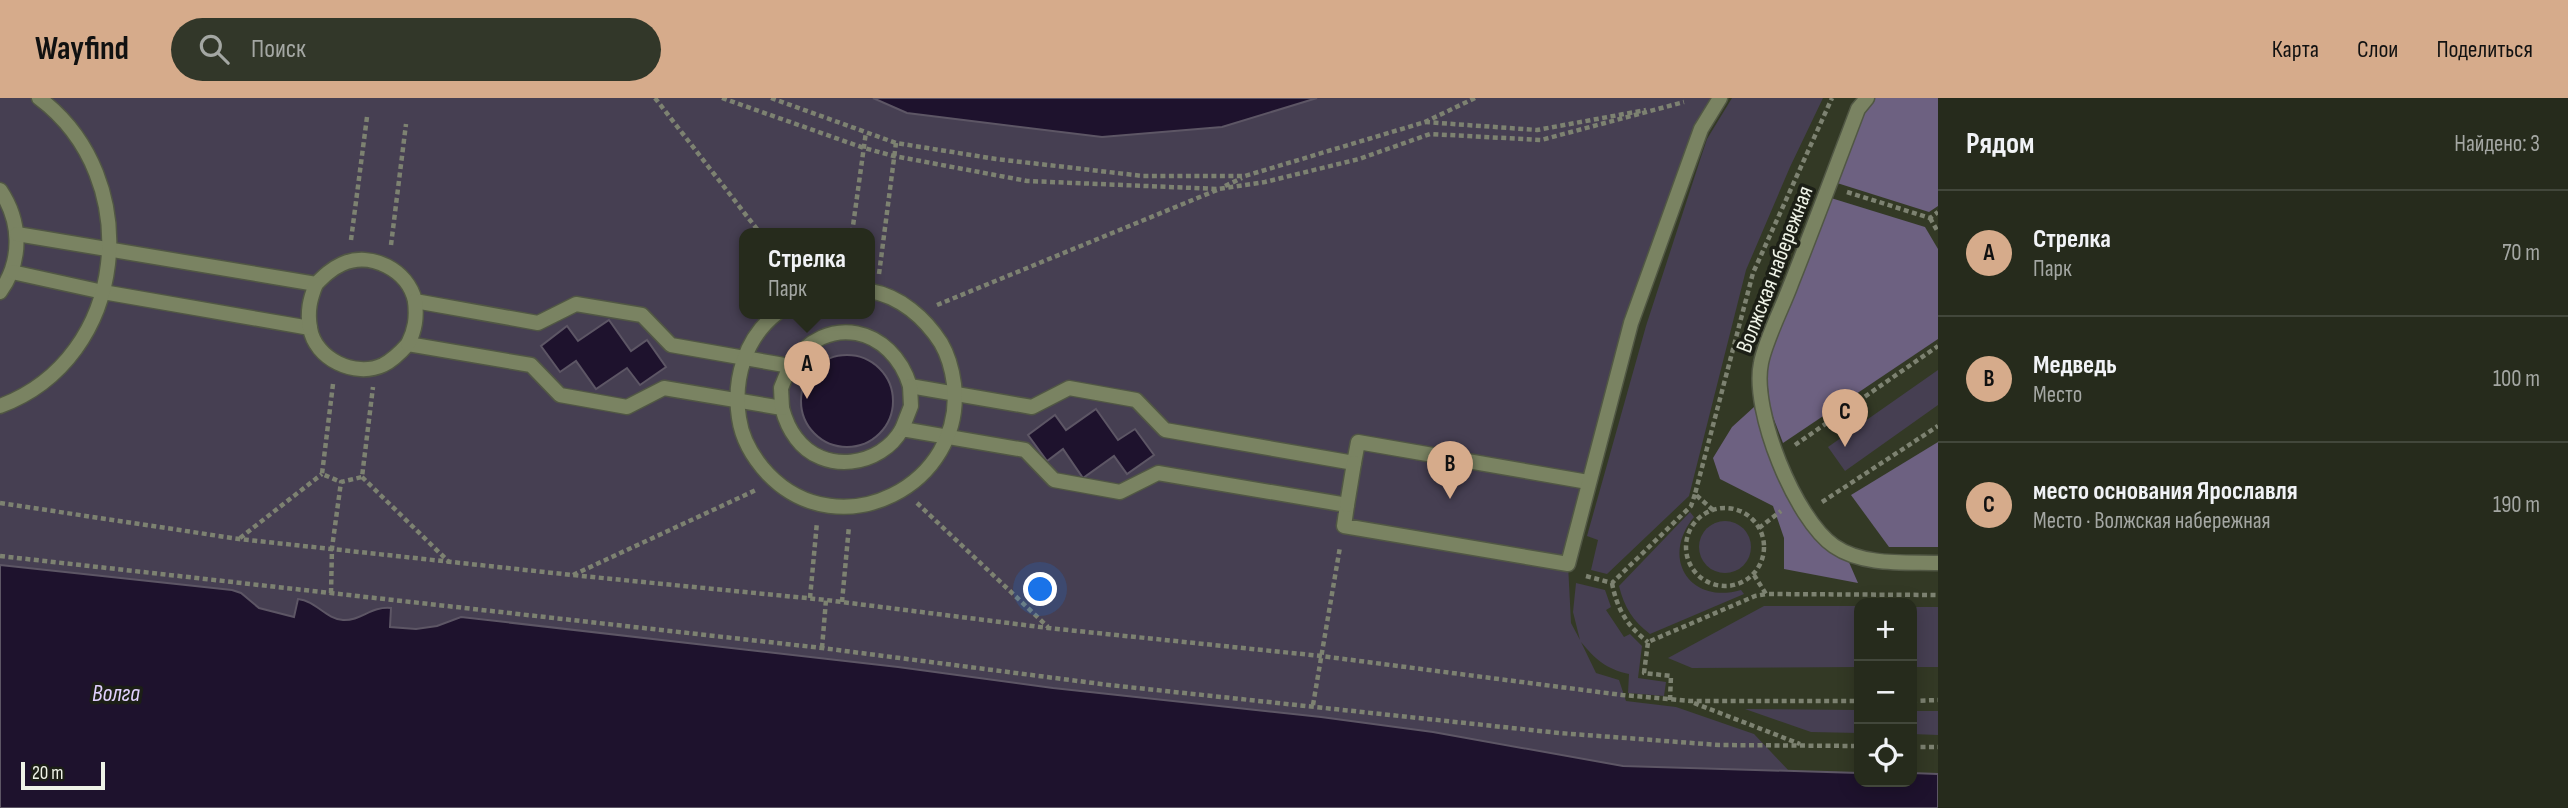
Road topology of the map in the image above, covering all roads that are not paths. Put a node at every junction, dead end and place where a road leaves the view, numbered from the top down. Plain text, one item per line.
1 (39, 98) edge
2 (1720, 98) edge
3 (1867, 98) edge
4 (0, 190) edge
5 (18, 234) junction
6 (111, 249) junction
7 (12, 272) junction
8 (316, 284) junction
9 (0, 292) edge
10 (103, 292) junction
11 (875, 293) edge
12 (415, 301) junction
13 (771, 319) edge
14 (310, 328) junction
15 (408, 344) junction
16 (744, 358) junction
17 (790, 366) junction
18 (910, 386) junction
19 (955, 394) junction
20 (737, 401) junction
21 (0, 406) edge
22 (782, 408) junction
23 (902, 429) junction
24 (948, 437) junction
25 (1354, 463) junction
26 (1588, 482) junction
27 (1347, 505) junction
28 (1938, 563) edge

1 - 6 street
2 - 26 street
3 - 28 street, Волжская набережная
4 - 5 street
5 - 6 street
5 - 7 street
6 - 8 street
6 - 10 street
7 - 9 street
7 - 10 street
8 - 12 street
8 - 14 street
10 - 14 street
10 - 21 street
11 - 19 street
12 - 15 street
12 - 16 street
13 - 16 street
14 - 15 street
15 - 20 street
16 - 17 street
16 - 20 street
17 - 18 street
17 - 22 street
18 - 19 street
18 - 23 street
19 - 24 street
19 - 25 street
20 - 22 street
20 - 24 street
22 - 23 street
23 - 24 street
24 - 27 street
25 - 26 street
25 - 27 street
26 - 27 street

